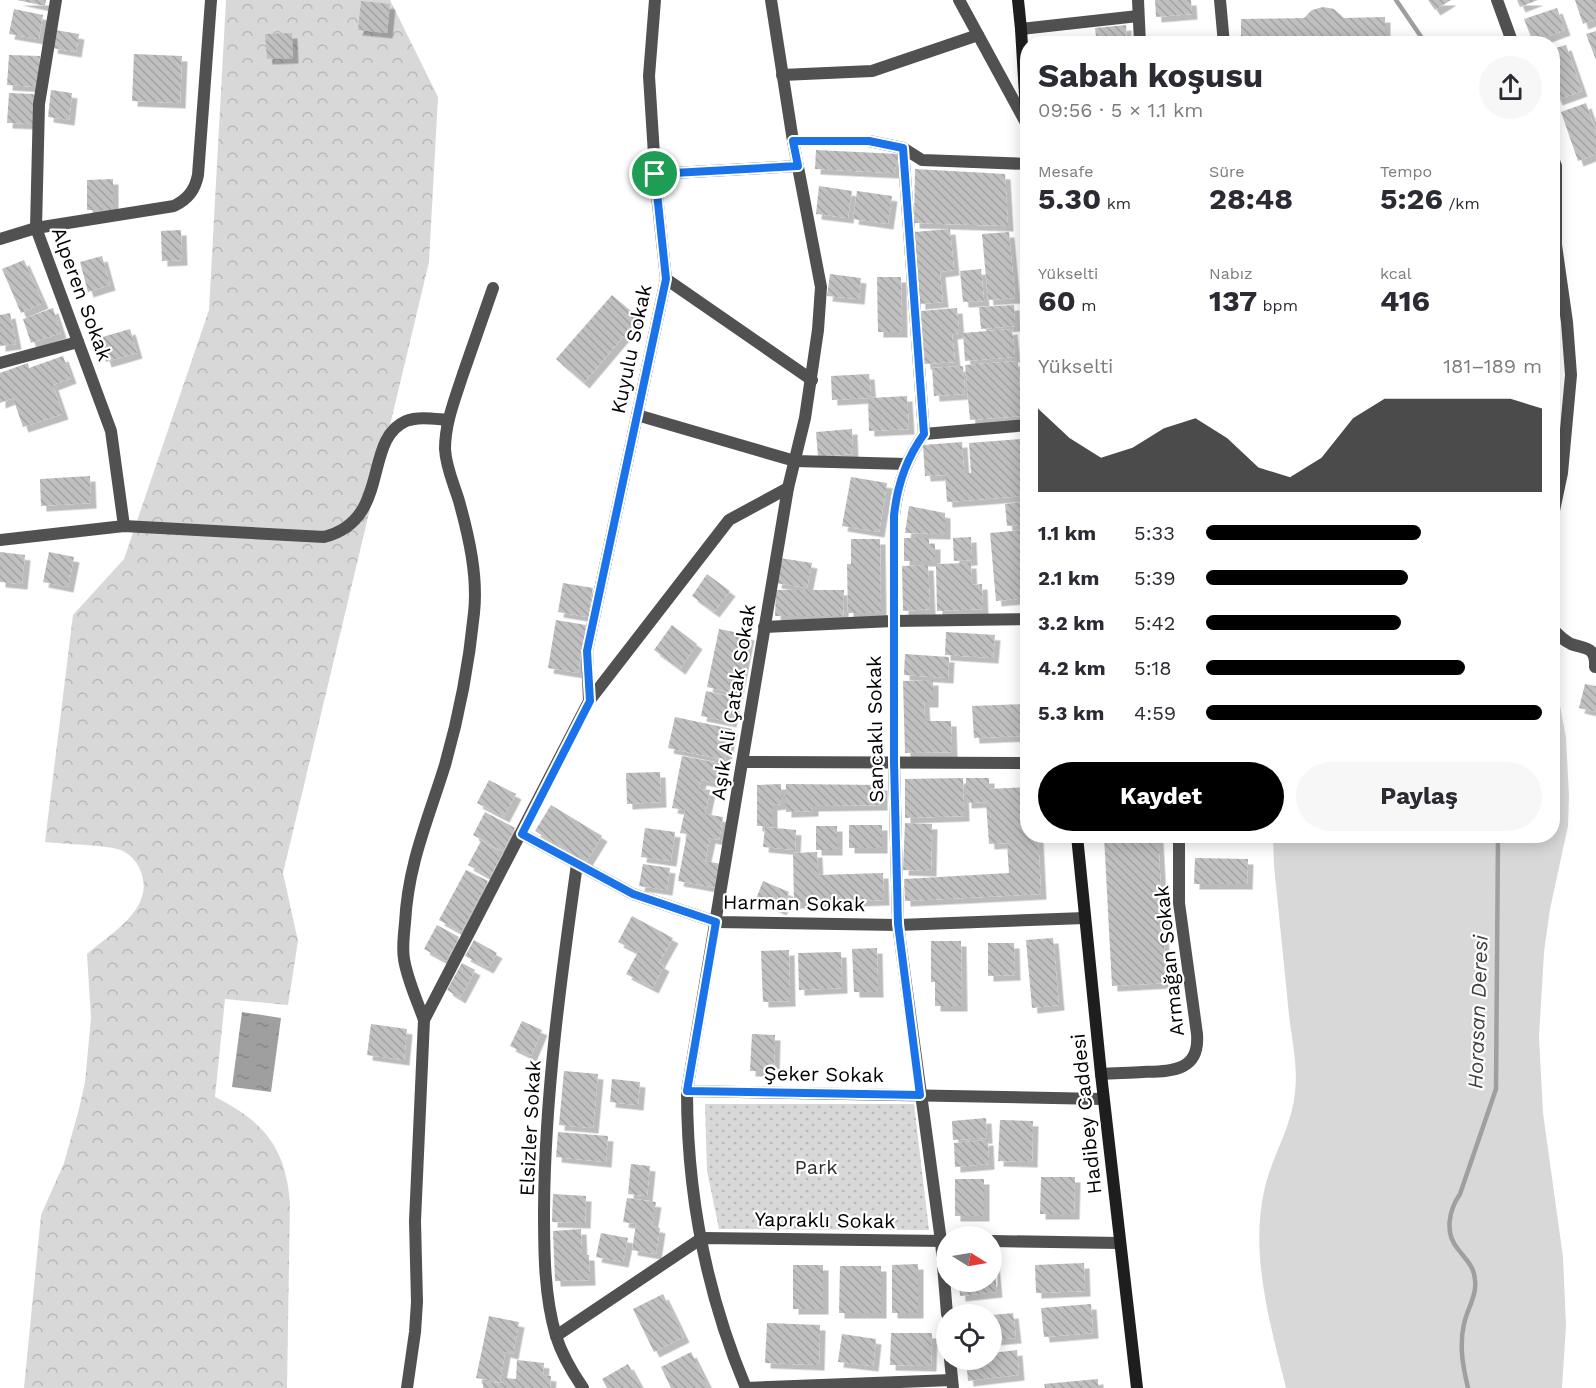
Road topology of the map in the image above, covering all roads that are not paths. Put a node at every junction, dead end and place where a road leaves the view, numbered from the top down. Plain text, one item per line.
1 (56, 0) edge
2 (211, 0) edge
3 (655, 0) edge
4 (771, 0) edge
5 (959, 0) edge
6 (1018, 0) edge
7 (1138, 0) edge
8 (1220, 0) edge
9 (1497, 0) edge
10 (1138, 16) junction
11 (1021, 30) junction
12 (978, 35) junction
13 (1021, 36) edge
14 (1139, 36) edge
15 (1223, 36) edge
16 (1510, 36) edge
17 (782, 75) junction
18 (1020, 112) edge
19 (793, 141) junction
20 (903, 148) junction
21 (1020, 164) edge
22 (798, 166) junction
23 (655, 174) junction
24 (36, 228) junction
25 (0, 239) edge
26 (1560, 273) edge
27 (666, 279) junction
28 (493, 288) dead end
29 (78, 342) junction
30 (0, 363) edge
31 (812, 380) junction
32 (637, 415) junction
33 (448, 420) junction
34 (1020, 426) edge
35 (924, 434) junction
36 (795, 461) junction
37 (906, 464) junction
38 (1560, 467) edge
39 (788, 488) junction
40 (124, 526) junction
41 (0, 540) edge
42 (1020, 619) edge
43 (893, 621) junction
44 (764, 627) junction
45 (1560, 636) edge
46 (1595, 667) edge
47 (590, 701) junction
48 (743, 762) junction
49 (894, 762) junction
50 (1020, 763) edge
51 (522, 834) junction
52 (1078, 843) edge
53 (1179, 843) edge
54 (577, 864) junction
55 (1085, 918) junction
56 (716, 922) junction
57 (898, 924) junction
58 (424, 1020) junction
59 (1101, 1074) junction
60 (687, 1091) junction
61 (920, 1095) junction
62 (1104, 1099) junction
63 (942, 1226) edge
64 (702, 1238) junction
65 (936, 1241) edge
66 (1002, 1241) edge
67 (1120, 1243) junction
68 (556, 1336) junction
69 (952, 1384) edge
70 (407, 1388) edge
71 (583, 1388) edge
72 (746, 1388) edge
73 (1137, 1388) edge

1 - 24 street, Alperen Sokak
2 - 24 street
3 - 23 street, Kuyulu Sokak
4 - 17 street, Aşık Ali Çatak Sokak
5 - 12 street
6 - 11 main road
7 - 10 street
8 - 15 street
9 - 16 street
10 - 11 street
10 - 14 street
11 - 13 main road
12 - 17 street
12 - 18 street
17 - 19 street, Aşık Ali Çatak Sokak
19 - 20 street
19 - 22 street, Aşık Ali Çatak Sokak
20 - 21 street
20 - 35 street
22 - 23 street
22 - 31 street, Aşık Ali Çatak Sokak
23 - 27 street, Kuyulu Sokak
24 - 25 street
24 - 29 street, Alperen Sokak
26 - 38 street
27 - 31 street
27 - 32 street, Kuyulu Sokak
28 - 33 street
29 - 30 street
29 - 40 street, Alperen Sokak
31 - 36 street, Aşık Ali Çatak Sokak
32 - 36 street
32 - 47 street, Kuyulu Sokak
33 - 40 street
33 - 58 street
34 - 35 street
35 - 37 street, Sancaklı Sokak
36 - 37 street
36 - 39 street, Aşık Ali Çatak Sokak
37 - 43 street, Sancaklı Sokak
39 - 44 street, Aşık Ali Çatak Sokak
39 - 47 street
40 - 41 street
42 - 43 street
43 - 44 street
43 - 49 street, Sancaklı Sokak
44 - 48 street, Aşık Ali Çatak Sokak
45 - 46 street
47 - 51 street
48 - 49 street
48 - 56 street, Aşık Ali Çatak Sokak
49 - 50 street
49 - 57 street, Sancaklı Sokak
51 - 54 street, Harman Sokak
51 - 58 street
52 - 55 main road, Hadibey Caddesi
53 - 59 street, Armağan Sokak
54 - 56 street, Harman Sokak
54 - 68 street, Elsizler Sokak
55 - 57 street, Harman Sokak
55 - 59 main road, Hadibey Caddesi
56 - 57 street, Harman Sokak
56 - 60 street, Aşık Ali Çatak Sokak
57 - 61 street, Sancaklı Sokak
58 - 70 street
59 - 62 main road, Hadibey Caddesi
60 - 61 street, Şeker Sokak
60 - 64 street, Aşık Ali Çatak Sokak
61 - 62 street, Şeker Sokak
61 - 63 street, Sancaklı Sokak
62 - 67 main road, Hadibey Caddesi
64 - 65 street, Yapraklı Sokak
64 - 68 street
64 - 72 street, Aşık Ali Çatak Sokak
66 - 67 street
67 - 73 main road, Hadibey Caddesi
68 - 71 street, Elsizler Sokak
69 - 72 street

